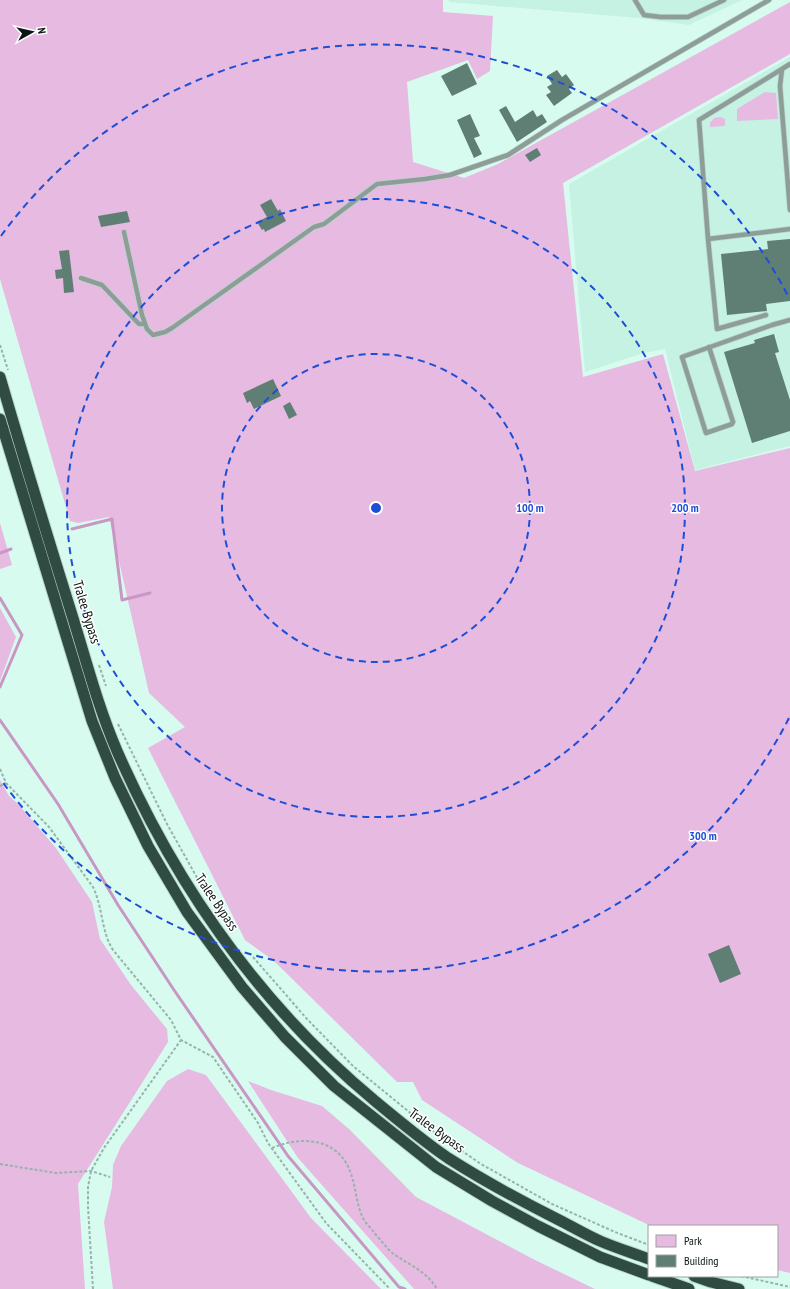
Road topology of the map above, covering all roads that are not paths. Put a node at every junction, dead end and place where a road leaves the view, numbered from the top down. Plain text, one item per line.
1 (636, 0) edge
2 (724, 0) edge
3 (769, 0) edge
4 (790, 64) edge
5 (782, 68) junction
6 (789, 178) edge
7 (790, 210) edge
8 (790, 229) edge
9 (124, 232) dead end
10 (708, 239) junction
11 (81, 278) dead end
12 (766, 316) dead end
13 (790, 320) edge
14 (145, 324) junction
15 (709, 347) junction
16 (5, 375) edge
17 (0, 419) edge
18 (648, 1259) edge
19 (648, 1275) edge
20 (655, 1277) edge
21 (697, 1277) edge
22 (689, 1289) edge
23 (739, 1289) edge

1 - 2 lane
3 - 14 lane
4 - 5 lane
5 - 6 lane
5 - 10 lane
6 - 7 lane
8 - 10 lane
9 - 14 lane
10 - 12 lane
11 - 14 lane
13 - 15 lane
15 - 15 lane
16 - 18 highway, Tralee Bypass
17 - 19 highway, Tralee Bypass
20 - 22 highway
21 - 23 highway

